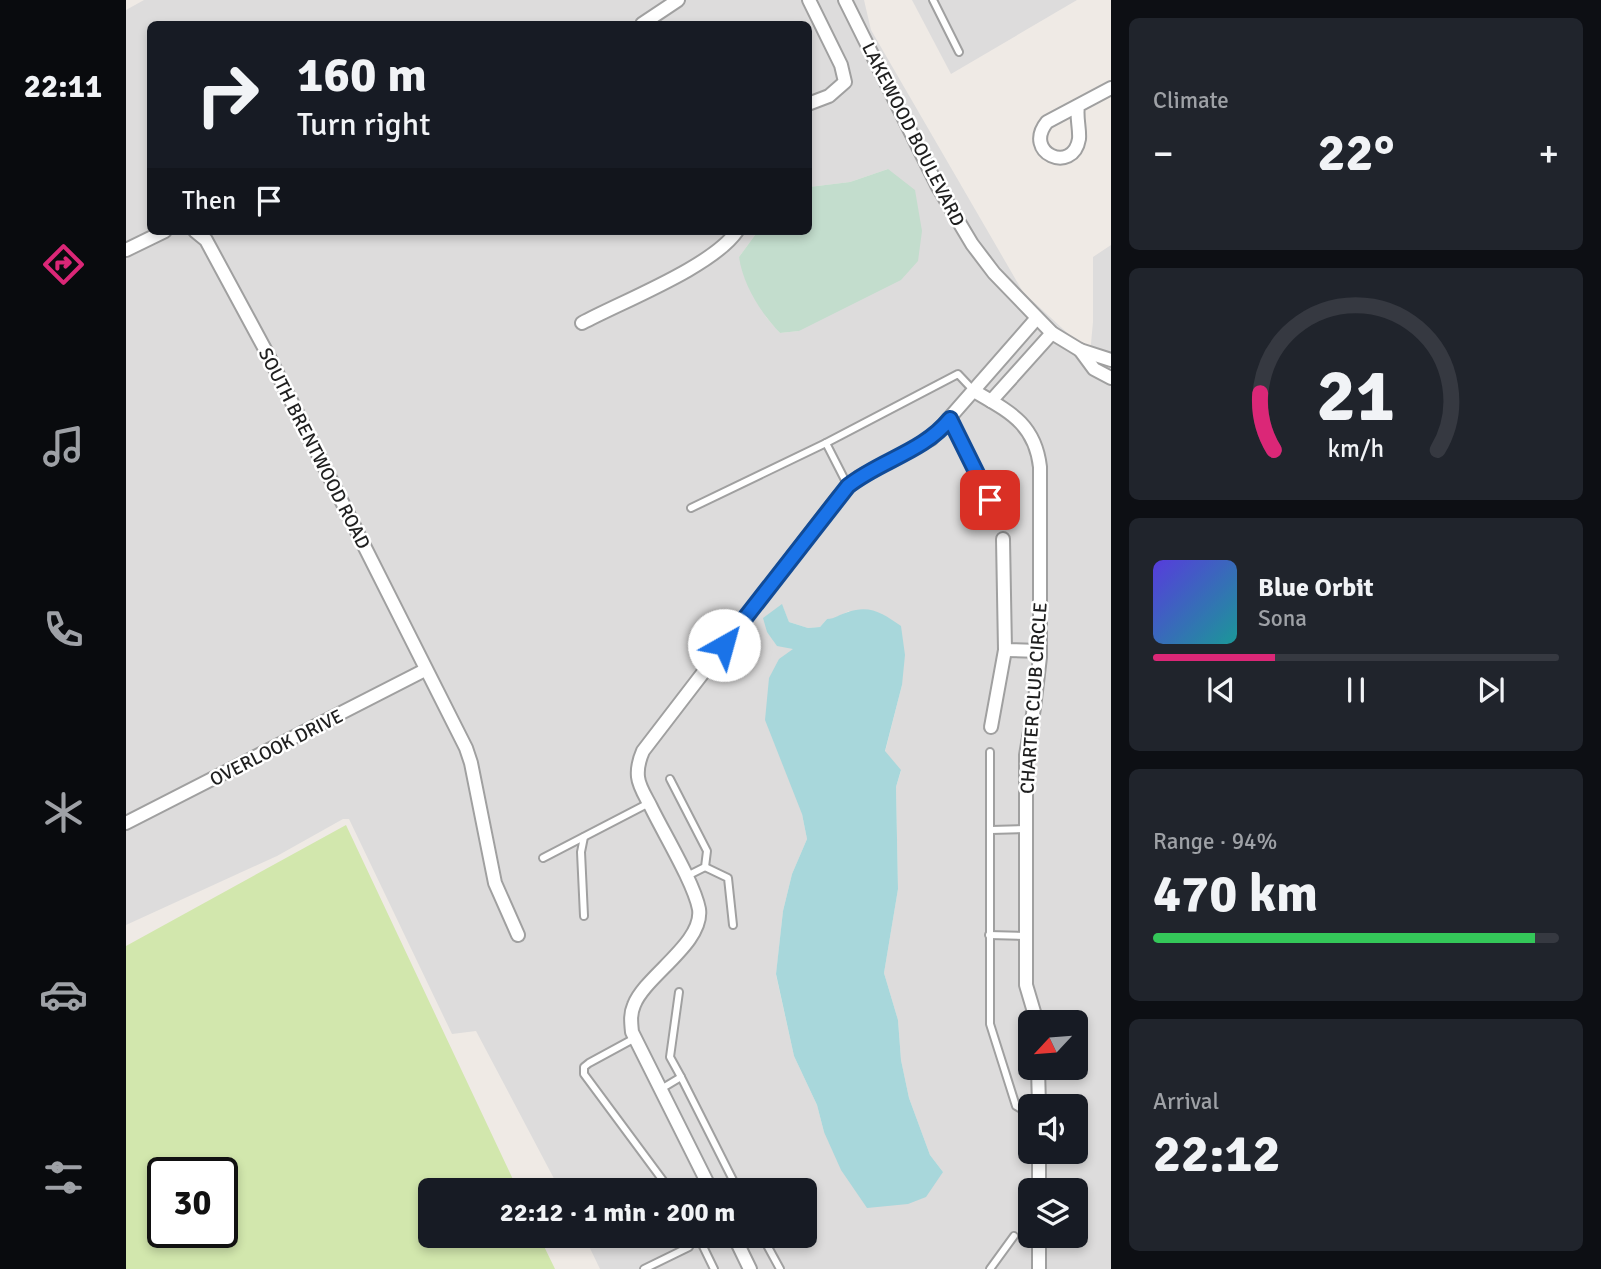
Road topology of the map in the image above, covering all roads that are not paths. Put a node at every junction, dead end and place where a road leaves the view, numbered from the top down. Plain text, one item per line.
1 (677, 0) edge
2 (809, 0) edge
3 (845, 0) edge
4 (933, 0) edge
5 (646, 21) edge
6 (959, 52) dead end
7 (1111, 88) edge
8 (812, 102) edge
9 (1078, 106) dead end
10 (157, 235) edge
11 (200, 235) edge
12 (734, 235) edge
13 (126, 250) edge
14 (1036, 318) junction
15 (582, 323) dead end
16 (1052, 333) junction
17 (1080, 350) junction
18 (1111, 360) edge
19 (1111, 378) edge
20 (974, 391) junction
21 (991, 401) junction
22 (950, 419) junction
23 (826, 443) junction
24 (848, 486) junction
25 (990, 500) dead end
26 (691, 508) dead end
27 (1003, 539) dead end
28 (1005, 650) junction
29 (1040, 651) junction
30 (425, 670) junction
31 (991, 727) dead end
32 (990, 752) dead end
33 (670, 779) dead end
34 (649, 803) junction
35 (126, 823) edge
36 (1027, 829) junction
37 (991, 830) junction
38 (584, 837) junction
39 (542, 858) dead end
40 (705, 867) junction
41 (686, 877) junction
42 (584, 916) dead end
43 (733, 925) dead end
44 (518, 935) dead end
45 (989, 935) junction
46 (1026, 936) junction
47 (679, 992) dead end
48 (1033, 1010) edge
49 (635, 1038) junction
50 (681, 1077) junction
51 (661, 1089) junction
52 (1018, 1109) edge
53 (661, 1178) edge
54 (705, 1178) edge
55 (732, 1178) edge
56 (1014, 1236) dead end
57 (687, 1248) edge
58 (703, 1248) edge
59 (740, 1248) edge
60 (769, 1248) edge
61 (1040, 1248) edge
62 (644, 1269) edge
63 (714, 1269) edge
64 (750, 1269) edge
65 (780, 1269) edge
66 (990, 1269) edge
67 (1039, 1269) edge

1 - 5 street
2 - 8 street
3 - 14 street, LAKEWOOD BOULEVARD
4 - 6 lane
7 - 9 street
10 - 13 street
11 - 30 street, SOUTH BRENTWOOD ROAD
12 - 15 street
14 - 16 street, LAKEWOOD BOULEVARD
14 - 20 street
16 - 17 street, LAKEWOOD BOULEVARD
16 - 21 street
17 - 18 street, LAKEWOOD BOULEVARD
17 - 19 street, LAKEWOOD BOULEVARD
20 - 21 street, CHARTER CLUB CIRCLE
20 - 22 street
20 - 23 lane
21 - 29 street, CHARTER CLUB CIRCLE
22 - 24 street
22 - 25 lane
23 - 24 lane
23 - 26 lane
24 - 34 street
27 - 28 street
28 - 29 street
28 - 31 street
29 - 36 street, CHARTER CLUB CIRCLE
30 - 35 street, OVERLOOK DRIVE
30 - 44 street, SOUTH BRENTWOOD ROAD
32 - 37 lane
33 - 40 lane
34 - 38 lane
34 - 41 street
36 - 37 lane
36 - 46 street, CHARTER CLUB CIRCLE
37 - 45 lane
38 - 39 lane
38 - 42 lane
40 - 41 lane
40 - 43 lane
41 - 49 street
45 - 46 lane
45 - 52 lane
46 - 48 street, CHARTER CLUB CIRCLE
47 - 50 lane
49 - 51 street
49 - 53 lane
50 - 51 lane
50 - 55 lane
51 - 54 street
56 - 66 lane
57 - 62 lane
58 - 63 lane
59 - 64 street
60 - 65 lane
61 - 67 street

